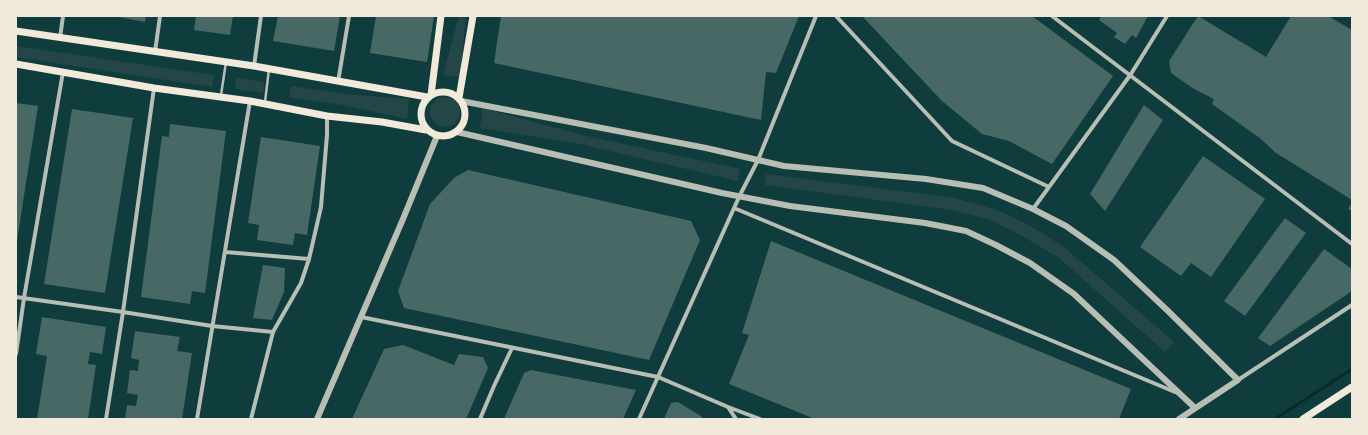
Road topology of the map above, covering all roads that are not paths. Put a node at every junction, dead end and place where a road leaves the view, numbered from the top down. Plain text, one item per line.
1 (64, 16) edge
2 (160, 16) edge
3 (261, 16) edge
4 (349, 16) edge
5 (441, 16) edge
6 (473, 16) edge
7 (816, 16) edge
8 (836, 16) edge
9 (1052, 16) edge
10 (1167, 16) edge
11 (16, 31) edge
12 (60, 38) junction
13 (155, 52) junction
14 (226, 62) junction
15 (16, 64) edge
16 (254, 66) junction
17 (269, 69) junction
18 (63, 72) junction
19 (1130, 74) junction
20 (338, 82) junction
21 (154, 88) junction
22 (429, 96) junction
23 (221, 97) junction
24 (250, 100) junction
25 (460, 100) junction
26 (265, 104) junction
27 (327, 116) junction
28 (426, 130) junction
29 (457, 132) junction
30 (437, 136) junction
31 (758, 160) junction
32 (1049, 187) junction
33 (739, 197) junction
34 (734, 208) junction
35 (1033, 209) junction
36 (1352, 244) edge
37 (225, 252) junction
38 (309, 259) junction
39 (16, 297) edge
40 (24, 298) junction
41 (1352, 305) edge
42 (123, 312) junction
43 (361, 317) junction
44 (212, 326) junction
45 (273, 332) junction
46 (512, 348) junction
47 (16, 354) edge
48 (658, 377) junction
49 (1238, 380) junction
50 (1352, 387) edge
51 (1180, 394) junction
52 (728, 407) junction
53 (1195, 408) junction
54 (106, 419) edge
55 (197, 419) edge
56 (251, 419) edge
57 (317, 419) edge
58 (480, 419) edge
59 (640, 419) edge
60 (736, 419) edge
61 (760, 419) edge
62 (1178, 419) edge
63 (1303, 419) edge

1 - 12 street
2 - 13 street
3 - 16 street
4 - 20 street
5 - 22 main road
6 - 25 main road
7 - 31 street
8 - 32 street
9 - 19 street
10 - 19 street
11 - 12 main road
12 - 13 main road
13 - 14 main road
14 - 16 main road
14 - 23 lane
15 - 18 main road
16 - 17 main road
17 - 20 main road
17 - 26 lane
18 - 21 main road
18 - 40 street
19 - 32 street
19 - 36 street
20 - 22 main road
21 - 23 main road
21 - 42 street
22 - 25 main road
22 - 28 main road
23 - 24 main road
24 - 26 main road
24 - 37 street
25 - 29 main road
25 - 31 street
26 - 27 main road
27 - 28 main road
27 - 38 street
28 - 30 main road
29 - 30 main road
29 - 33 street
30 - 43 street
31 - 33 street
31 - 35 street
32 - 35 street
33 - 34 street
33 - 51 street
34 - 48 street
34 - 51 street
35 - 49 street
37 - 38 street
37 - 44 street
38 - 45 street
39 - 40 street
40 - 42 street
40 - 47 street
41 - 49 street
42 - 44 street
42 - 54 street
43 - 46 street
43 - 57 street
44 - 45 street
44 - 55 street
45 - 56 street
46 - 48 street
46 - 58 street
48 - 52 street
48 - 59 street
49 - 53 street
50 - 63 main road
51 - 53 street
52 - 60 street
52 - 61 street
53 - 62 street

